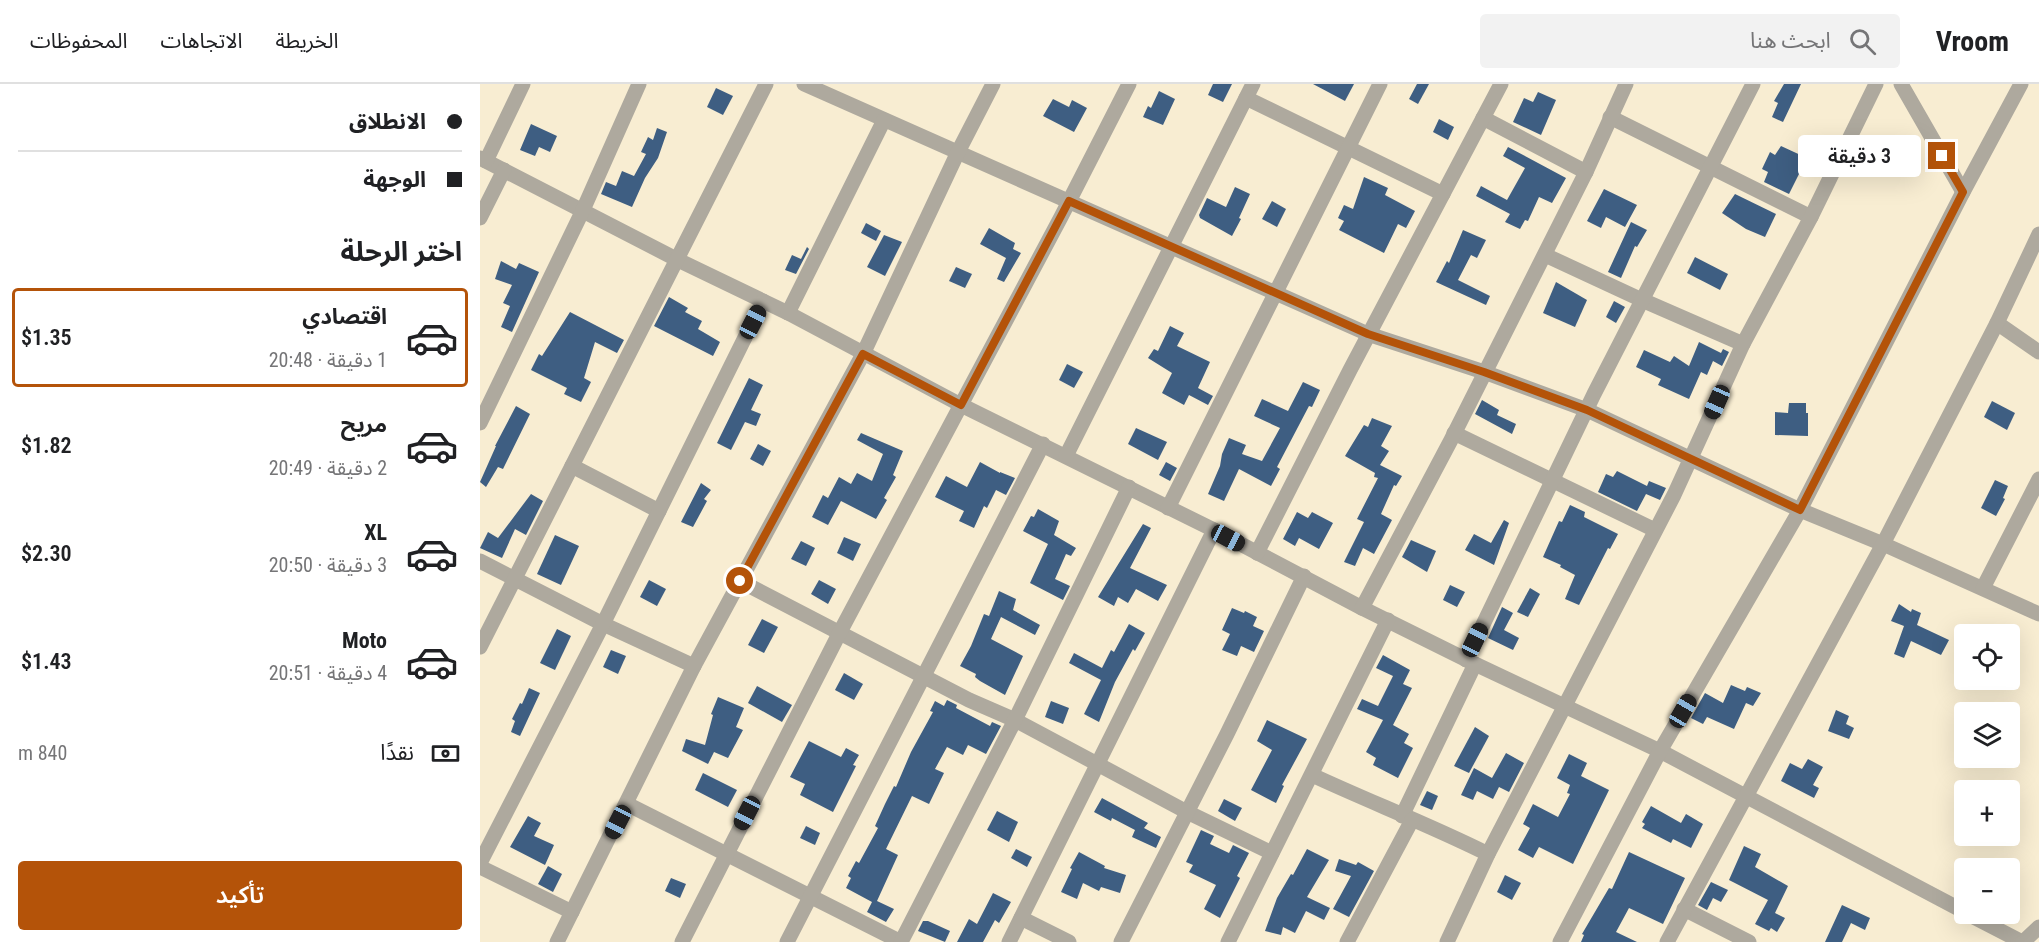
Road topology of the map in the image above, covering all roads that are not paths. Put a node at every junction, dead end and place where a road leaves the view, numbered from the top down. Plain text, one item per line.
1 (523, 84) edge
2 (639, 84) edge
3 (766, 84) edge
4 (804, 84) edge
5 (993, 84) edge
6 (1129, 84) edge
7 (1380, 84) edge
8 (1501, 84) edge
9 (1626, 84) edge
10 (1753, 84) edge
11 (1876, 84) edge
12 (1900, 84) edge
13 (2021, 84) edge
14 (1249, 91) edge
15 (1610, 117) junction
16 (1483, 118) junction
17 (885, 120) junction
18 (1348, 149) junction
19 (958, 152) junction
20 (483, 160) edge
21 (1710, 167) junction
22 (504, 170) junction
23 (1586, 172) junction
24 (1963, 192) junction
25 (1443, 194) junction
26 (1069, 201) junction
27 (584, 210) junction
28 (1810, 217) junction
29 (480, 218) edge
30 (2039, 234) edge
31 (1170, 246) junction
32 (1545, 255) junction
33 (678, 260) junction
34 (1275, 292) junction
35 (1642, 300) junction
36 (763, 301) junction
37 (788, 313) junction
38 (1997, 323) junction
39 (1368, 334) junction
40 (1743, 344) junction
41 (2039, 352) edge
42 (863, 354) junction
43 (1484, 372) junction
44 (961, 405) junction
45 (1587, 410) junction
46 (480, 423) edge
47 (1454, 433) junction
48 (1043, 444) junction
49 (1066, 456) junction
50 (1690, 460) junction
51 (572, 466) junction
52 (2039, 479) edge
53 (1552, 481) junction
54 (1129, 487) junction
55 (1168, 508) junction
56 (1800, 510) junction
57 (659, 511) junction
58 (1214, 530) junction
59 (1655, 531) junction
60 (1883, 544) junction
61 (1257, 553) junction
62 (480, 561) edge
63 (1304, 576) junction
64 (514, 578) junction
65 (740, 581) junction
66 (1983, 588) junction
67 (1362, 608) junction
68 (2039, 614) edge
69 (1388, 620) junction
70 (603, 624) junction
71 (840, 632) junction
72 (480, 647) edge
73 (1470, 662) junction
74 (694, 666) junction
75 (924, 677) junction
76 (1565, 706) junction
77 (1015, 720) junction
78 (1660, 751) junction
79 (1097, 765) junction
80 (1312, 775) junction
81 (1746, 796) junction
82 (627, 804) junction
83 (1187, 812) junction
84 (1407, 818) junction
85 (1272, 853) junction
86 (726, 854) junction
87 (1488, 854) junction
88 (480, 865) edge
89 (810, 896) junction
90 (1954, 907) edge
91 (1684, 909) junction
92 (572, 912) junction
93 (1021, 918) junction
94 (1987, 924) edge
95 (2039, 927) edge
96 (557, 942) edge
97 (682, 942) edge
98 (787, 942) edge
99 (901, 942) edge
100 (1009, 942) edge
101 (1069, 942) edge
102 (1120, 942) edge
103 (1228, 942) edge
104 (1347, 942) edge
105 (1447, 942) edge
106 (1560, 942) edge
107 (1667, 942) edge
108 (1749, 942) edge
109 (2022, 942) edge

1 - 20 street
2 - 27 street
3 - 33 street
4 - 17 street
5 - 19 street
6 - 26 street
7 - 18 street
8 - 16 street
9 - 15 street
10 - 21 street
11 - 28 street
12 - 24 street
13 - 24 street
14 - 18 street
14 - 31 street
15 - 21 street
15 - 23 street
16 - 23 street
16 - 25 street
17 - 19 street
17 - 37 street
18 - 25 street
18 - 34 street
19 - 26 street
19 - 42 street
20 - 22 street
21 - 28 street
21 - 35 street
22 - 27 street
22 - 29 street
23 - 32 street
24 - 56 street
25 - 39 street
26 - 31 street
26 - 44 street
27 - 33 street
27 - 46 street
28 - 40 street
30 - 38 street
31 - 34 street
31 - 49 street
32 - 35 street
32 - 43 street
33 - 36 street
33 - 51 street
34 - 39 street
34 - 55 street
35 - 40 street
35 - 45 street
36 - 37 street
36 - 57 street
37 - 42 street
38 - 41 street
38 - 60 street
39 - 43 street
39 - 61 street
40 - 50 street
42 - 44 street
42 - 65 street
43 - 45 street
43 - 47 street
44 - 48 street
44 - 71 street
45 - 50 street
45 - 53 street
47 - 53 street
47 - 67 street
48 - 49 street
48 - 75 street
49 - 54 street
50 - 56 street
50 - 59 street
51 - 57 street
51 - 64 street
52 - 66 street
53 - 59 street
53 - 73 street
54 - 55 street
54 - 77 street
55 - 58 street
56 - 60 street
56 - 78 street
57 - 70 street
58 - 61 street
58 - 79 street
59 - 76 street
60 - 66 street
60 - 81 street
61 - 63 street
62 - 64 street
63 - 67 street
63 - 83 street
64 - 70 street
64 - 72 street
65 - 71 street
65 - 74 street
66 - 68 street
67 - 69 street
69 - 73 street
69 - 80 street
70 - 74 street
70 - 88 street
71 - 75 street
71 - 86 street
73 - 76 street
73 - 84 street
74 - 82 street
75 - 77 street
75 - 89 street
76 - 78 street
76 - 87 street
77 - 79 street
77 - 99 street
78 - 81 street
78 - 106 street
79 - 83 street
79 - 93 street
80 - 84 street
80 - 85 street
81 - 90 street
81 - 91 street
82 - 86 street
82 - 92 street
83 - 85 street
83 - 102 street
84 - 87 street
84 - 104 street
85 - 103 street
86 - 89 street
86 - 97 street
87 - 105 street
88 - 92 street
89 - 98 street
89 - 99 street
91 - 107 street
91 - 108 street
92 - 96 street
93 - 100 street
93 - 101 street
94 - 109 street
95 - 109 street

